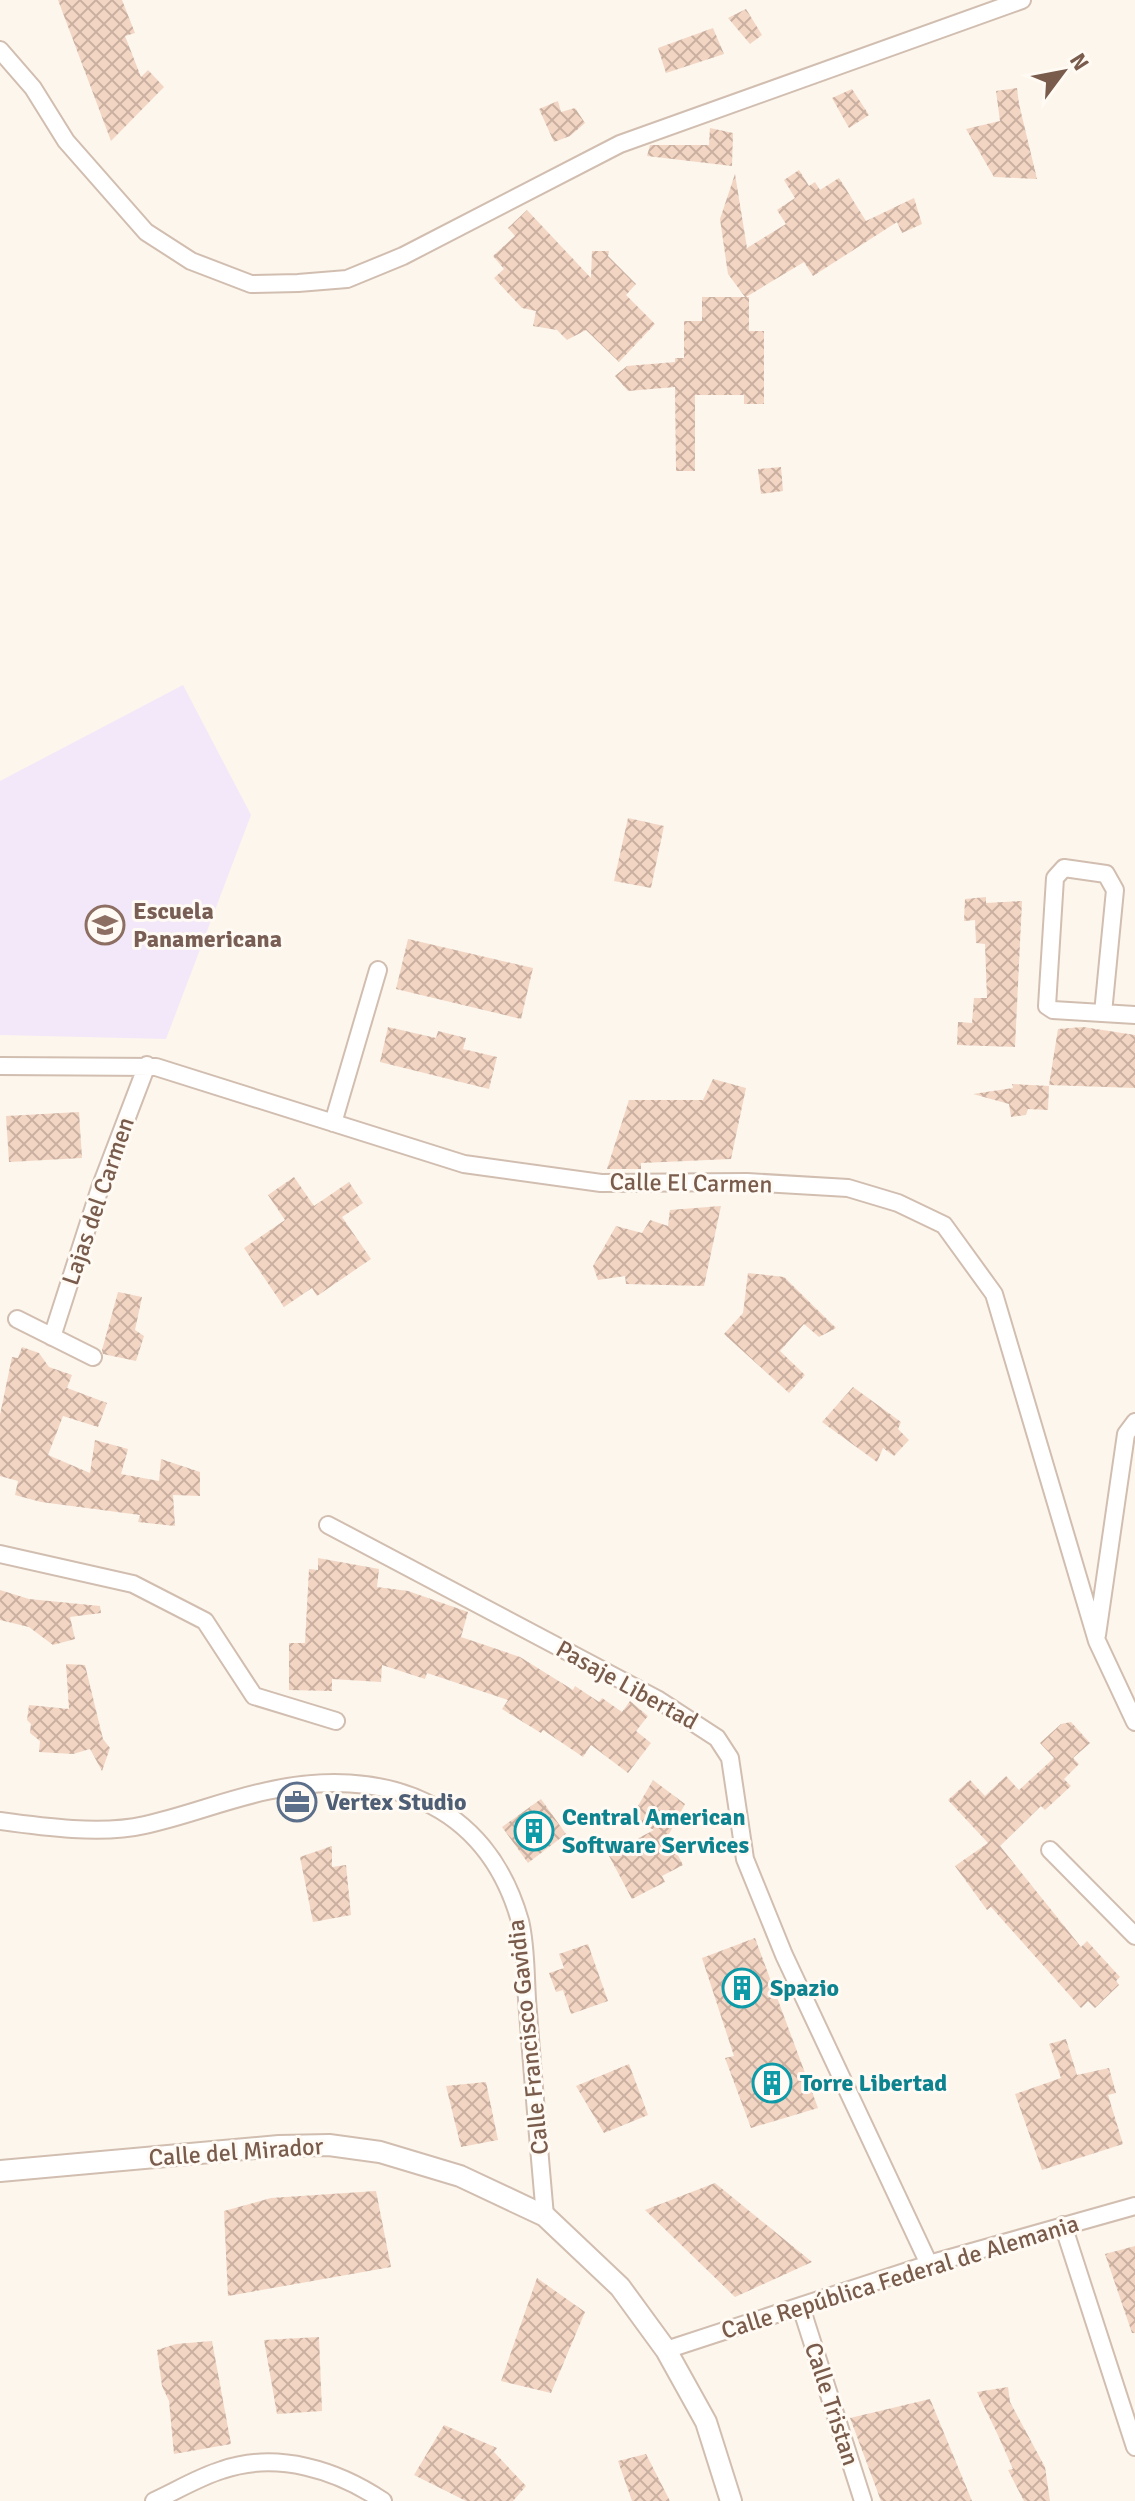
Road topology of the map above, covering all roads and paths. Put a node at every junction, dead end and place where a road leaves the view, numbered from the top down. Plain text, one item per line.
1 (1022, 0) edge
2 (0, 50) edge
3 (378, 970) dead end
4 (1103, 1013) junction
5 (1135, 1015) edge
6 (147, 1065) junction
7 (0, 1066) edge
8 (333, 1123) junction
9 (17, 1319) dead end
10 (52, 1337) junction
11 (93, 1357) dead end
12 (1132, 1429) edge
13 (328, 1525) dead end
14 (0, 1554) edge
15 (1097, 1641) junction
16 (336, 1721) dead end
17 (1135, 1722) edge
18 (0, 1821) edge
19 (1050, 1850) dead end
20 (1135, 1936) edge
21 (0, 2171) edge
22 (1135, 2206) edge
23 (545, 2216) junction
24 (1063, 2225) junction
25 (929, 2264) junction
26 (801, 2307) junction
27 (666, 2350) junction
28 (1135, 2447) edge
29 (154, 2501) edge
30 (383, 2501) edge
31 (731, 2501) edge
32 (863, 2501) edge

1 - 2 street
3 - 8 street
4 - 4 street
4 - 5 street
6 - 7 street, Calle El Carmen
6 - 8 street, Calle El Carmen
6 - 10 street, Lajas del Carmen
8 - 15 street, Calle El Carmen
9 - 10 street
10 - 11 street
12 - 15 street
13 - 25 street, Pasaje Libertad
14 - 16 street
15 - 17 street, Calle El Carmen
18 - 23 street, Calle Francisco Gavidia
19 - 20 street
21 - 23 street, Calle del Mirador
22 - 24 street, Calle República Federal de Alemania
23 - 27 street, Calle del Mirador
24 - 25 street, Calle República Federal de Alemania
24 - 28 street
25 - 26 street, Calle República Federal de Alemania
26 - 27 street, Calle República Federal de Alemania
26 - 32 street, Calle Tristan
27 - 31 street, Calle del Mirador
29 - 30 street

